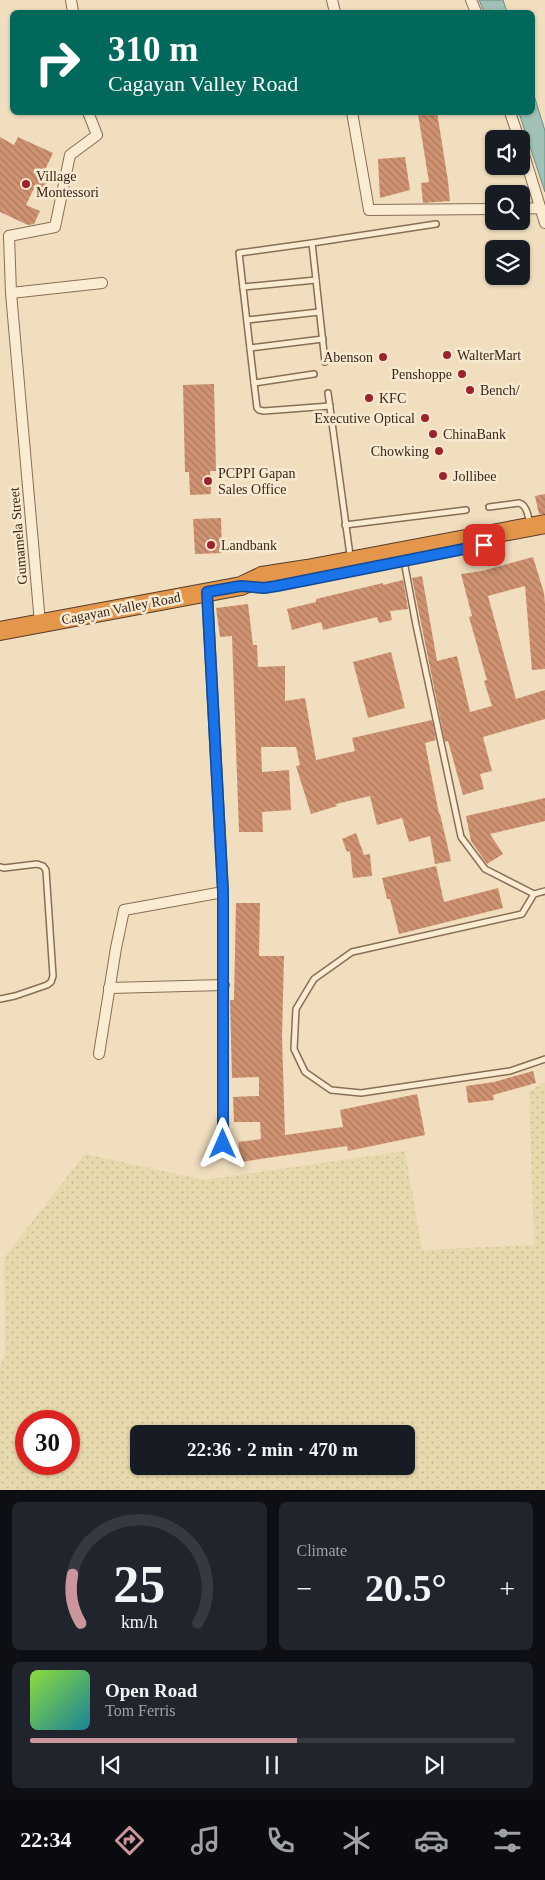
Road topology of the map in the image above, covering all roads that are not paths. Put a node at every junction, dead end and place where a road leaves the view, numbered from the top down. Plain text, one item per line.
1 (89, 115) edge
2 (353, 115) edge
3 (511, 115) edge
4 (516, 130) edge
5 (530, 175) edge
6 (540, 208) junction
7 (485, 209) edge
8 (530, 209) edge
9 (545, 223) edge
10 (436, 224) dead end
11 (4, 234) edge
12 (312, 243) junction
13 (316, 280) junction
14 (102, 283) dead end
15 (243, 287) junction
16 (11, 293) junction
17 (320, 312) junction
18 (247, 320) junction
19 (322, 339) junction
20 (250, 348) junction
21 (325, 362) dead end
22 (314, 374) dead end
23 (254, 383) junction
24 (328, 393) dead end
25 (330, 406) junction
26 (489, 507) dead end
27 (466, 510) dead end
28 (346, 525) junction
29 (540, 528) edge
30 (404, 561) junction
31 (352, 566) junction
32 (207, 592) junction
33 (40, 623) junction
34 (0, 631) edge
35 (0, 867) edge
36 (545, 891) edge
37 (223, 892) junction
38 (534, 894) junction
39 (224, 986) junction
40 (109, 988) junction
41 (0, 998) edge
42 (100, 1054) dead end
43 (545, 1059) edge
44 (223, 1144) dead end

1 - 11 street
2 - 7 street
3 - 4 street
5 - 6 street
6 - 8 street
6 - 9 street
10 - 12 lane
11 - 16 street, Gumamela Street
12 - 13 lane
12 - 15 lane
13 - 15 lane
13 - 17 lane
14 - 16 street
15 - 18 lane
16 - 33 street, Gumamela Street
17 - 18 lane
17 - 19 lane
18 - 20 lane
19 - 20 lane
19 - 21 lane
20 - 23 lane
22 - 23 lane
23 - 25 lane
24 - 25 lane
25 - 28 lane
26 - 29 lane
27 - 28 lane
28 - 31 lane
29 - 30 highway, Cagayan Valley Road
29 - 31 highway, Cagayan Valley Road
30 - 31 highway, Cagayan Valley Road
30 - 38 lane
31 - 32 highway, Cagayan Valley Road
32 - 33 highway, Cagayan Valley Road
32 - 37 street
33 - 34 highway, Cagayan Valley Road
35 - 41 lane
36 - 38 lane
37 - 39 street
37 - 40 street
38 - 43 lane
39 - 40 street
39 - 44 street
40 - 42 street

